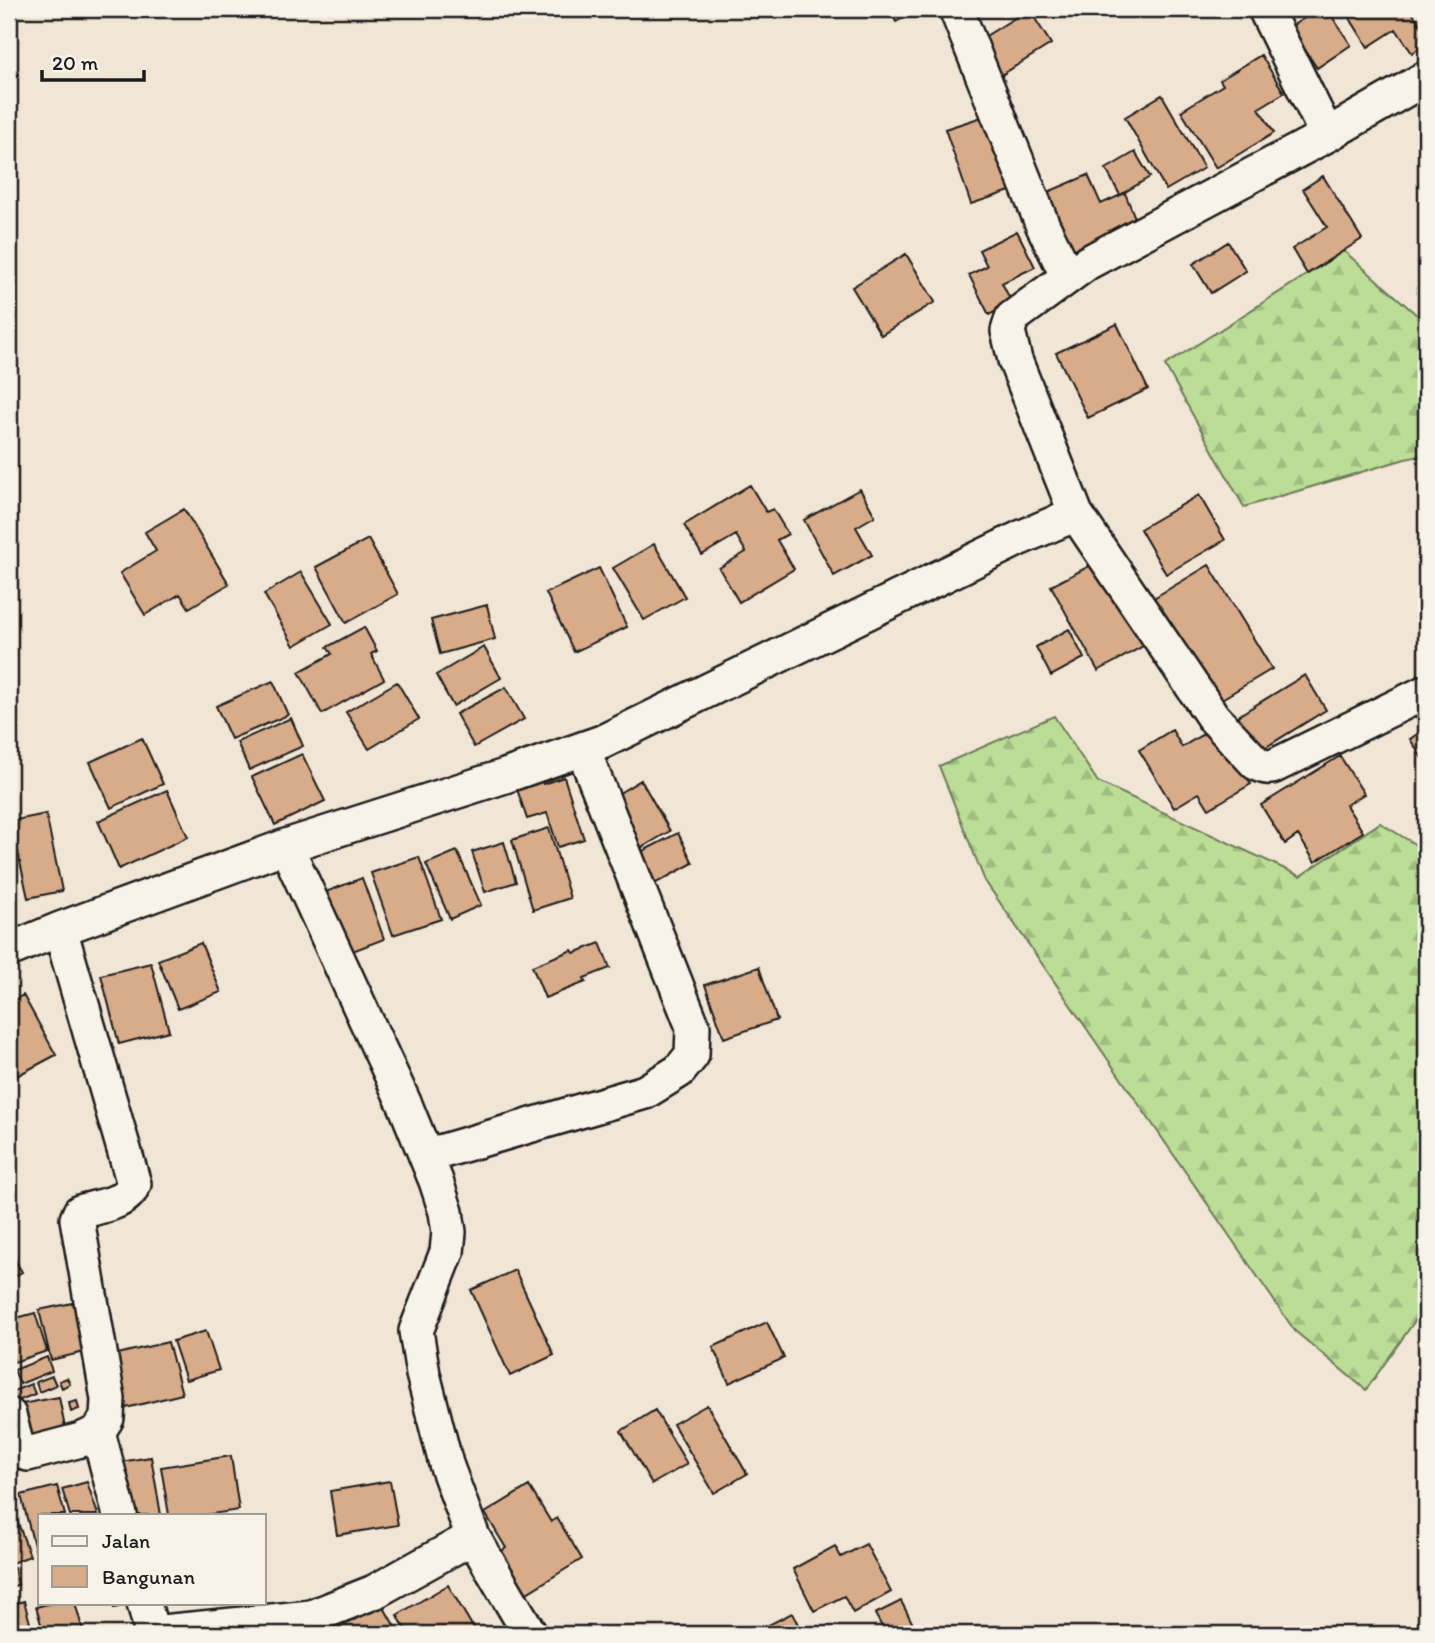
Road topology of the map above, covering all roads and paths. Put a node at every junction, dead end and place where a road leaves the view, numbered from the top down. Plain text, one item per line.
1 (956, 9) edge
2 (1265, 9) edge
3 (1426, 78) edge
4 (1327, 135) junction
5 (1068, 277) junction
6 (1076, 514) junction
7 (1426, 692) edge
8 (583, 749) junction
9 (286, 846) junction
10 (60, 929) junction
11 (9, 950) edge
12 (426, 1156) junction
13 (9, 1415) edge
14 (97, 1432) junction
15 (120, 1514) edge
16 (473, 1537) junction
17 (148, 1623) edge
18 (530, 1634) edge

1 - 5 street
2 - 4 street
3 - 4 street
4 - 5 street
5 - 6 street
6 - 7 street
6 - 8 street
8 - 9 street
8 - 12 street
9 - 10 street
9 - 12 street
10 - 11 street
10 - 14 street
12 - 16 street
13 - 14 street
14 - 15 street
16 - 17 street
16 - 18 street

